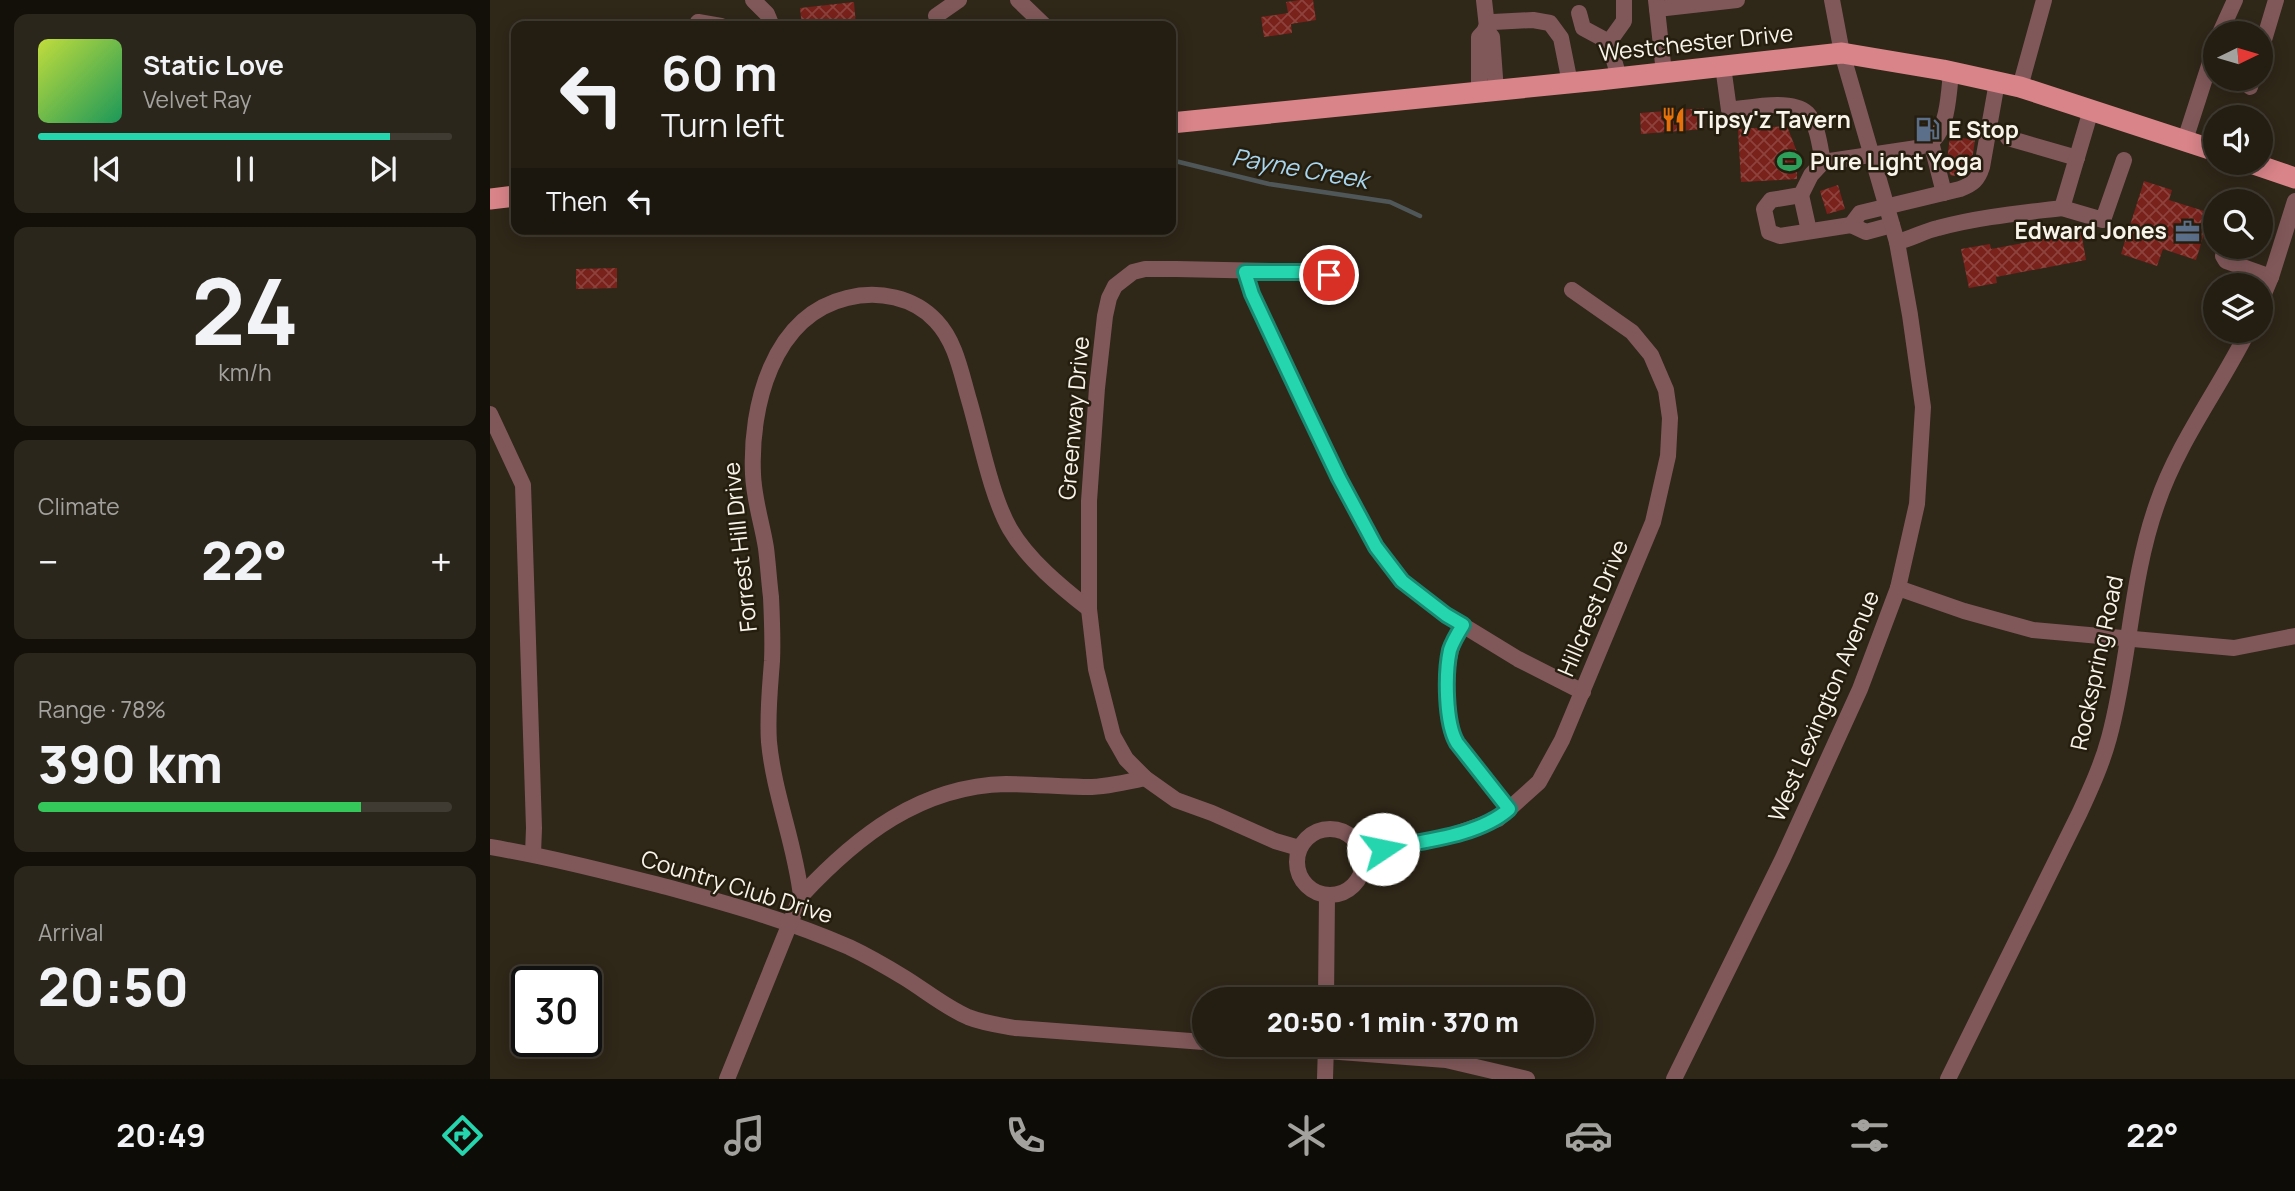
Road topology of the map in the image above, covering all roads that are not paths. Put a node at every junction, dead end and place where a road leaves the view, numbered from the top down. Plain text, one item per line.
1 (753, 0) edge
2 (959, 0) edge
3 (1018, 0) edge
4 (1484, 0) edge
5 (1624, 0) edge
6 (1737, 0) edge
7 (1832, 0) edge
8 (2044, 0) edge
9 (2235, 0) edge
10 (2276, 0) edge
11 (1657, 5) edge
12 (1579, 13) dead end
13 (936, 16) dead end
14 (770, 21) edge
15 (1040, 21) edge
16 (2225, 21) edge
17 (2270, 21) edge
18 (1486, 28) junction
19 (1609, 42) junction
20 (1842, 53) junction
21 (1723, 66) junction
22 (1951, 72) junction
23 (1664, 73) junction
24 (1619, 78) junction
25 (1997, 82) junction
26 (1570, 83) junction
27 (2203, 84) edge
28 (2020, 87) junction
29 (1487, 92) junction
30 (2091, 110) junction
31 (1176, 123) edge
32 (2008, 138) dead end
33 (2185, 140) junction
34 (1931, 142) junction
35 (2203, 146) edge
36 (1871, 153) junction
37 (2077, 158) junction
38 (2124, 160) dead end
39 (1824, 162) junction
40 (2273, 170) edge
41 (2295, 178) edge
42 (1944, 193) junction
43 (1801, 195) junction
44 (511, 197) edge
45 (490, 199) edge
46 (2295, 201) edge
47 (1887, 205) junction
48 (2062, 208) junction
49 (1852, 225) junction
50 (1892, 225) junction
51 (1809, 231) junction
52 (1897, 242) junction
53 (2225, 259) edge
54 (1245, 272) junction
55 (2262, 273) edge
56 (2272, 273) edge
57 (1345, 278) dead end
58 (1572, 290) dead end
59 (2241, 343) edge
60 (491, 423) edge
61 (1898, 588) junction
62 (1089, 609) junction
63 (1463, 625) junction
64 (2295, 636) edge
65 (2128, 639) junction
66 (1583, 692) junction
67 (1145, 778) junction
68 (1509, 809) junction
69 (490, 847) edge
70 (1299, 848) junction
71 (1362, 853) junction
72 (533, 854) junction
73 (1327, 895) junction
74 (800, 896) junction
75 (791, 923) junction
76 (1326, 987) edge
77 (1192, 1041) edge
78 (1326, 1057) edge
79 (1416, 1057) edge
80 (727, 1079) edge
81 (1325, 1079) edge
82 (1527, 1079) edge
83 (1674, 1079) edge
84 (1948, 1079) edge

1 - 14 street
2 - 13 street
3 - 15 street
4 - 18 street
5 - 19 street
6 - 11 street
7 - 20 street, West Lexington Avenue
8 - 28 street
9 - 16 street
10 - 17 street
11 - 23 street
12 - 19 street
18 - 26 street
18 - 29 street
19 - 24 street
20 - 21 main road, Westchester Drive
20 - 22 main road, Westchester Drive
20 - 36 street, West Lexington Avenue
21 - 23 main road, Westchester Drive
21 - 39 street
22 - 25 main road, Westchester Drive
22 - 34 street
23 - 24 main road, Westchester Drive
24 - 26 main road, Westchester Drive
25 - 28 main road, Westchester Drive
25 - 42 street
26 - 29 main road, Westchester Drive
27 - 33 street
28 - 30 main road, Westchester Drive
29 - 31 main road, Westchester Drive
30 - 33 main road, Westchester Drive
30 - 37 street
32 - 37 street
33 - 35 main road, Westchester Drive
34 - 36 street
34 - 42 street
36 - 39 street
36 - 47 street, West Lexington Avenue
37 - 48 street
38 - 48 street
39 - 43 street
40 - 41 main road
42 - 47 street
43 - 51 street
43 - 51 street
44 - 45 main road
46 - 56 street
47 - 49 street
47 - 50 street, West Lexington Avenue
48 - 52 street
49 - 50 street
49 - 51 street
50 - 52 street, West Lexington Avenue
52 - 61 street, West Lexington Avenue
53 - 55 street
54 - 57 street, Greenway Drive
54 - 62 street, Greenway Drive
54 - 63 street
58 - 66 street, Hillcrest Drive
59 - 65 street, Rockspring Road
60 - 72 street
61 - 65 street
61 - 83 street, West Lexington Avenue
62 - 67 street, Greenway Drive
62 - 74 street, Forrest Hill Drive
63 - 66 street
63 - 68 street
64 - 65 street
65 - 84 street, Rockspring Road
66 - 68 street, Hillcrest Drive
67 - 70 street, Greenway Drive
67 - 74 street
68 - 71 street, Hillcrest Drive
69 - 72 street, Country Club Drive
70 - 71 street
70 - 73 street
71 - 73 street
72 - 75 street, Country Club Drive
73 - 76 street
74 - 75 street, Forrest Hill Drive
75 - 77 street, Country Club Drive
75 - 80 street, Forrest Hill Drive
78 - 81 street
79 - 82 street

